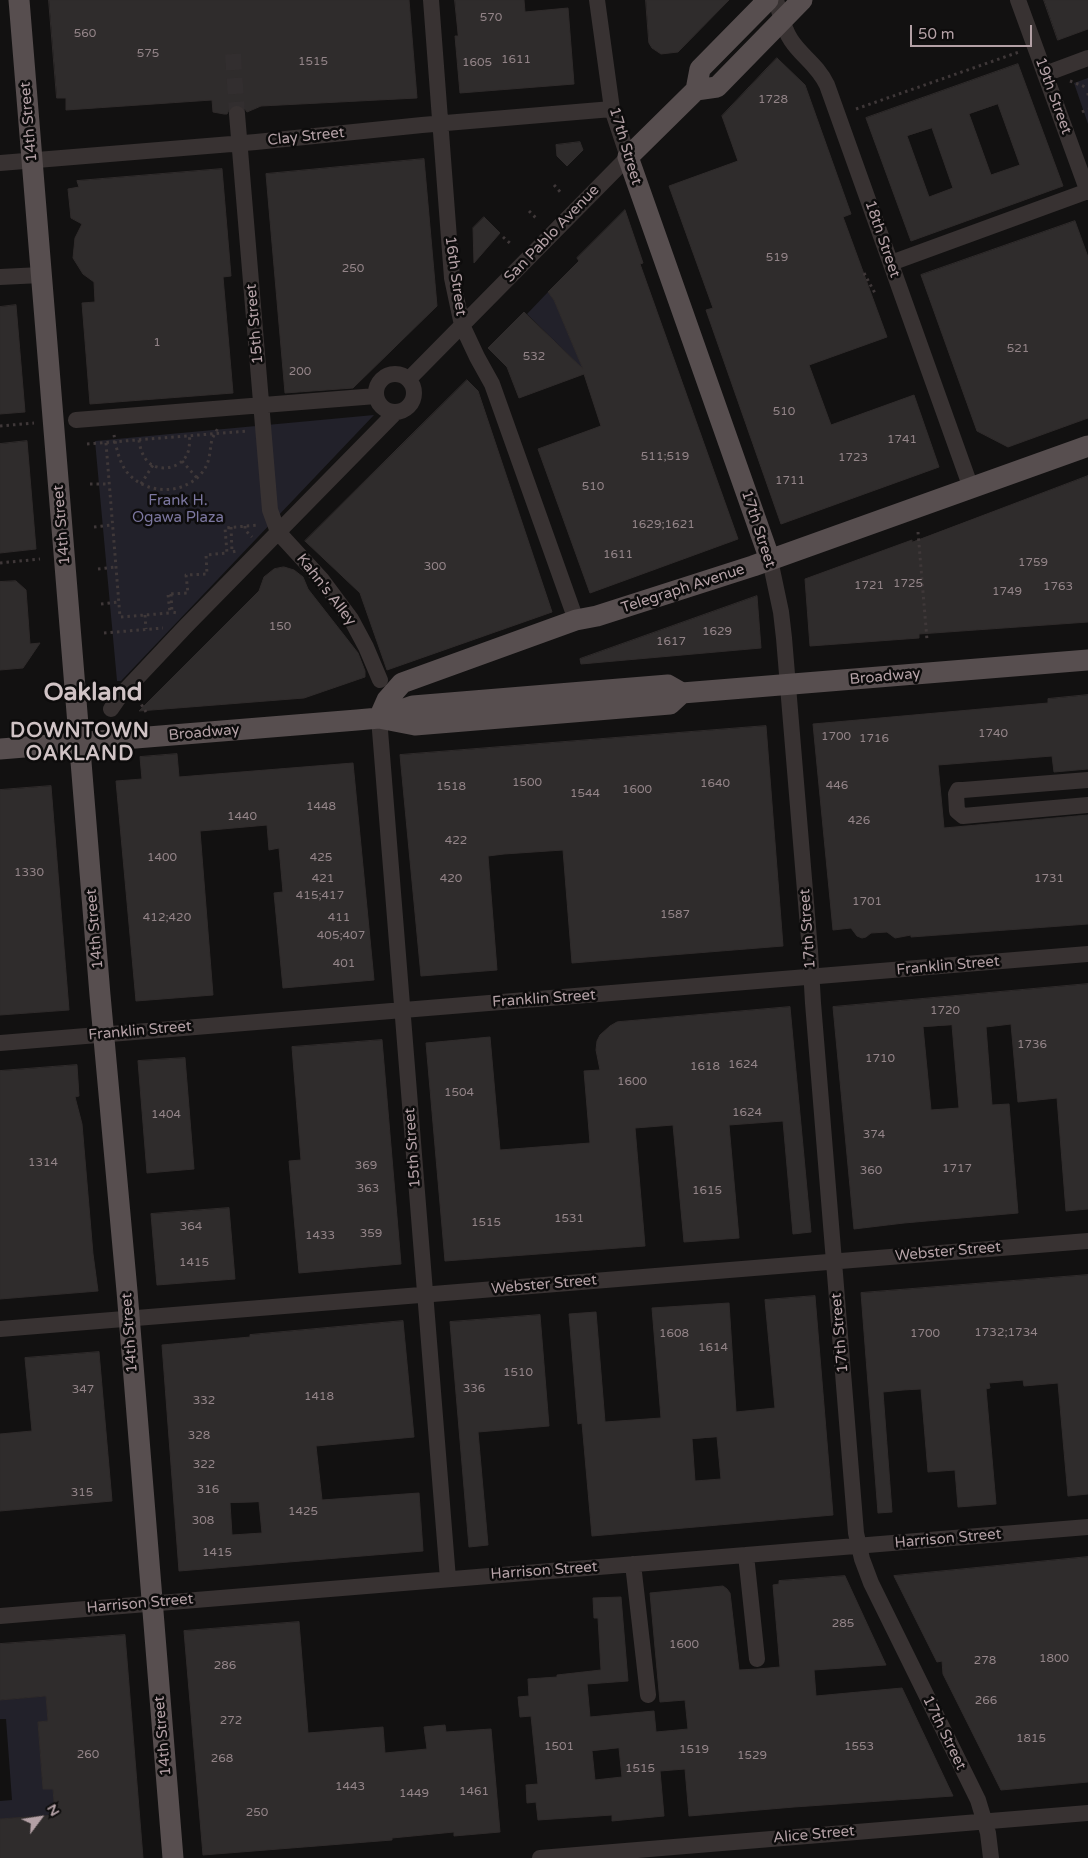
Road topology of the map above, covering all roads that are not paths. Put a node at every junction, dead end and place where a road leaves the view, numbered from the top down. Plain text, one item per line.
1 (19, 0) edge
2 (431, 0) edge
3 (598, 0) edge
4 (768, 0) edge
5 (776, 0) edge
6 (802, 0) edge
7 (1018, 0) edge
8 (782, 21) junction
9 (1088, 58) edge
10 (1045, 74) junction
11 (696, 90) junction
12 (612, 109) junction
13 (237, 114) tunnel mouth
14 (441, 124) junction
15 (240, 143) junction
16 (628, 157) junction
17 (32, 160) junction
18 (0, 163) edge
19 (1088, 192) edge
20 (891, 263) junction
21 (42, 275) junction
22 (0, 277) edge
23 (462, 325) junction
24 (409, 379) junction
25 (376, 396) junction
26 (262, 406) junction
27 (396, 412) junction
28 (76, 420) dead end
29 (1088, 446) edge
30 (971, 488) junction
31 (278, 532) junction
32 (770, 560) junction
33 (576, 620) junction
34 (1088, 660) edge
35 (380, 680) dead end
36 (788, 684) junction
37 (117, 698) dead end
38 (379, 718) junction
39 (80, 743) junction
40 (0, 749) edge
41 (1088, 780) edge
42 (1088, 805) edge
43 (1088, 954) edge
44 (812, 978) junction
45 (402, 1010) junction
46 (104, 1034) junction
47 (0, 1043) edge
48 (1088, 1241) edge
49 (834, 1261) junction
50 (425, 1294) junction
51 (128, 1318) junction
52 (0, 1329) edge
53 (1088, 1527) edge
54 (859, 1546) junction
55 (746, 1555) junction
56 (633, 1564) junction
57 (448, 1579) junction
58 (152, 1603) junction
59 (0, 1616) edge
60 (757, 1659) dead end
61 (648, 1695) dead end
62 (1088, 1813) edge
63 (985, 1822) junction
64 (568, 1857) edge
65 (173, 1858) edge
66 (540, 1858) edge
67 (991, 1858) edge

1 - 17 main road, 14th Street
2 - 14 street, 16th Street
3 - 12 street, 17th Street
4 - 11 main road, San Pablo Avenue
5 - 8 street, 18th Street
6 - 8 main road
7 - 10 street, 19th Street
8 - 11 main road
8 - 20 street, 18th Street
9 - 10 street
10 - 19 street, 19th Street
11 - 16 main road, San Pablo Avenue
12 - 14 street, Clay Street
12 - 16 street, 17th Street
13 - 15 street, 15th Street
14 - 15 street, Clay Street
14 - 23 street, 16th Street
15 - 17 street, Clay Street
15 - 26 street, 15th Street
16 - 23 street, San Pablo Avenue
16 - 32 main road, 17th Street
17 - 18 street, Clay Street
17 - 21 main road, 14th Street
19 - 20 street
20 - 30 street, 18th Street
21 - 22 street
21 - 39 main road, 14th Street
23 - 24 street, San Pablo Avenue
23 - 33 street, 16th Street
24 - 25 street
24 - 27 street
25 - 26 street
25 - 27 street
26 - 28 street
26 - 31 street, 15th Street
27 - 31 street
29 - 30 main road, Telegraph Avenue
30 - 32 main road, Telegraph Avenue
31 - 35 street, Kahn's Alley
31 - 37 street
32 - 33 main road, Telegraph Avenue
32 - 36 street, 17th Street
33 - 38 main road, Telegraph Avenue
34 - 36 main road, Broadway
36 - 38 main road, Broadway
36 - 44 street, 17th Street
38 - 39 main road, Broadway
38 - 45 street, 15th Street
39 - 40 main road, Broadway
39 - 46 main road, 14th Street
41 - 42 street
43 - 44 street, Franklin Street
44 - 45 street, Franklin Street
44 - 49 street, 17th Street
45 - 46 street, Franklin Street
45 - 50 street, 15th Street
46 - 47 street, Franklin Street
46 - 51 main road, 14th Street
48 - 49 street, Webster Street
49 - 50 street, Webster Street
49 - 54 street, 17th Street
50 - 51 street, Webster Street
50 - 57 street, 15th Street
51 - 52 street, Webster Street
51 - 58 main road, 14th Street
53 - 54 street, Harrison Street
54 - 55 street, Harrison Street
54 - 63 street, 17th Street
55 - 56 street, Harrison Street
55 - 60 street
56 - 57 street, Harrison Street
56 - 61 street
57 - 58 street, Harrison Street
58 - 59 street, Harrison Street
58 - 65 main road, 14th Street
62 - 63 street, Alice Street
63 - 64 street, Alice Street
63 - 67 street, 17th Street
64 - 66 street, Alice Street

